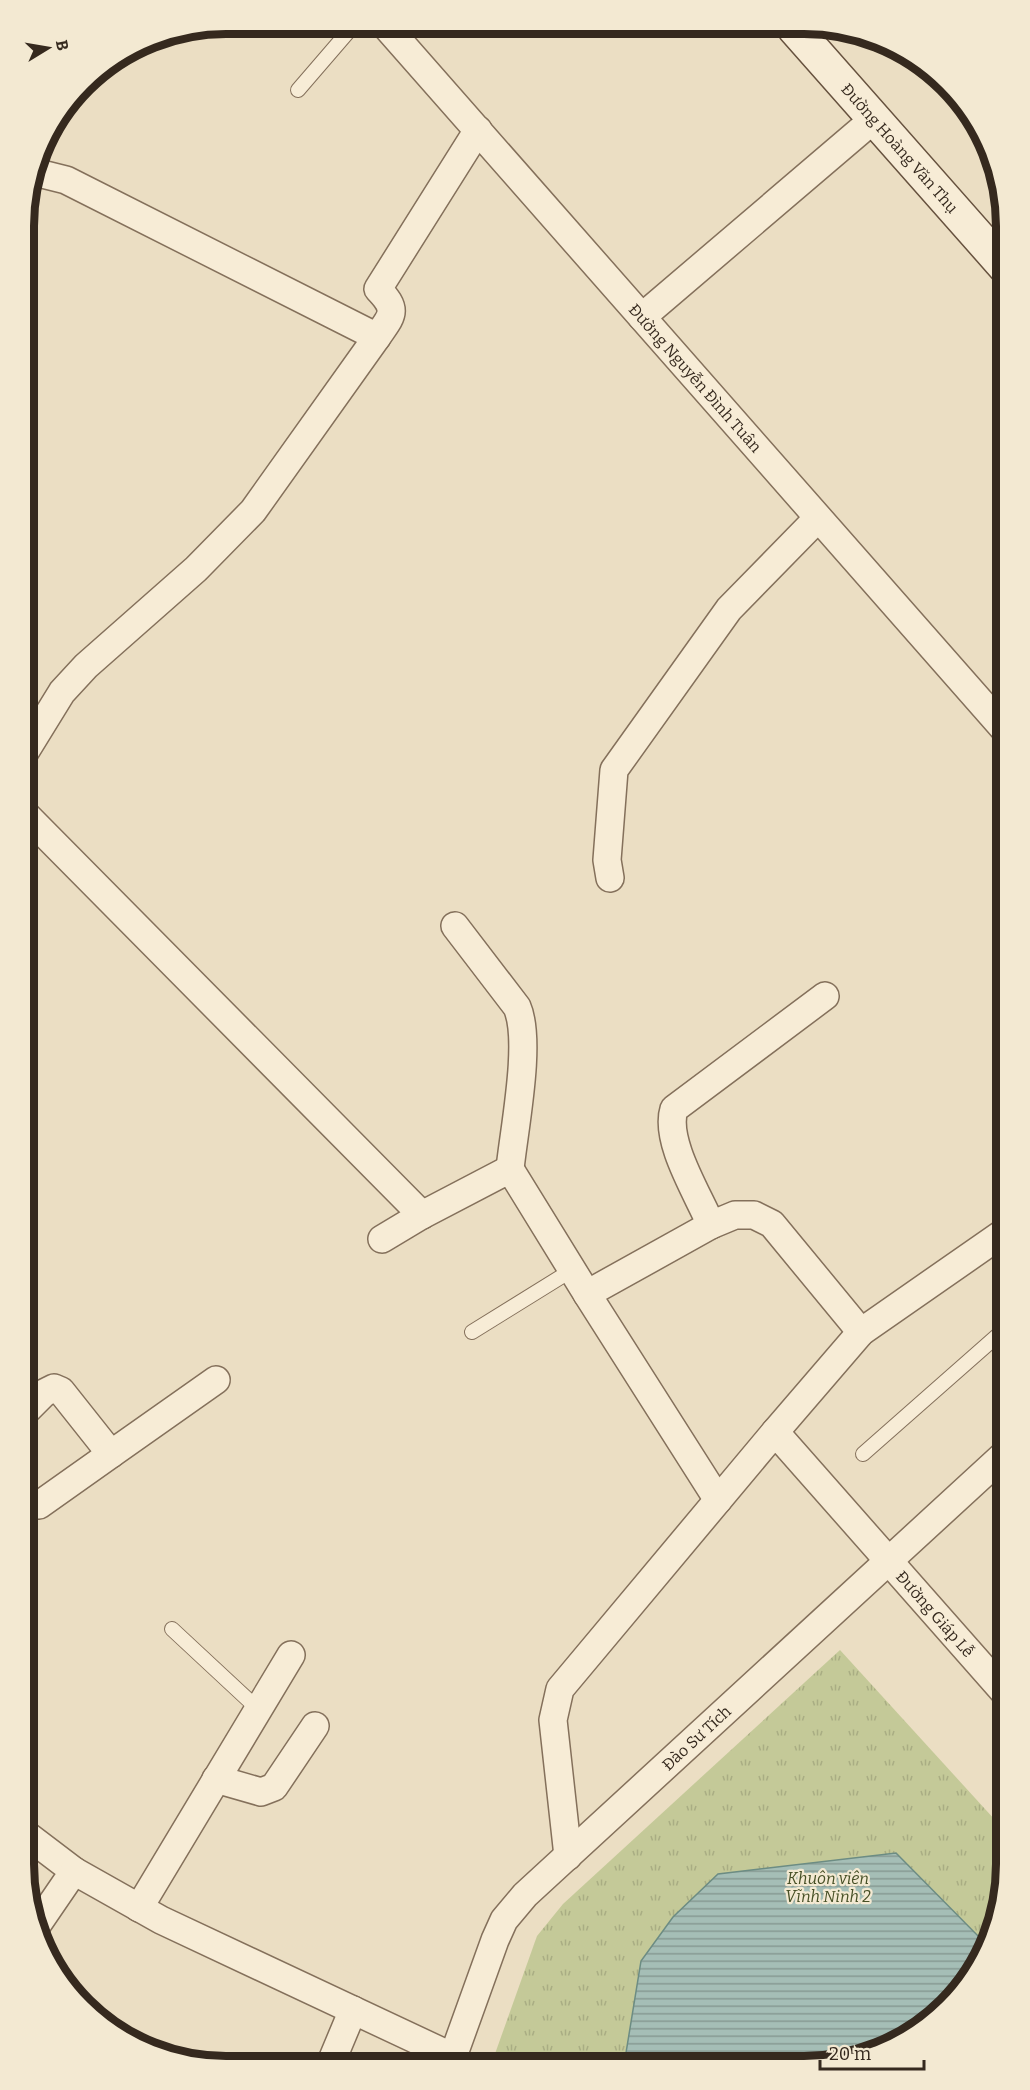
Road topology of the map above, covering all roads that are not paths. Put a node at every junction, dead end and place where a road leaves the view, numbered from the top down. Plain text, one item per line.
1 (346, 34) edge
2 (393, 34) edge
3 (799, 34) edge
4 (298, 90) dead end
5 (874, 118) junction
6 (478, 130) junction
7 (42, 174) edge
8 (996, 257) edge
9 (642, 317) junction
10 (377, 337) junction
11 (818, 518) junction
12 (996, 719) edge
13 (35, 736) edge
14 (35, 824) edge
15 (610, 878) dead end
16 (455, 926) dead end
17 (825, 996) dead end
18 (510, 1169) junction
19 (422, 1215) junction
20 (711, 1225) junction
21 (995, 1238) edge
22 (382, 1239) dead end
23 (572, 1270) junction
24 (587, 1294) junction
25 (472, 1332) dead end
26 (861, 1332) junction
27 (995, 1337) edge
28 (216, 1380) dead end
29 (34, 1403) edge
30 (775, 1432) junction
31 (111, 1454) junction
32 (863, 1454) dead end
33 (995, 1464) edge
34 (718, 1500) junction
35 (39, 1505) dead end
36 (886, 1561) junction
37 (172, 1629) dead end
38 (291, 1655) dead end
39 (995, 1682) edge
40 (258, 1709) junction
41 (315, 1726) dead end
42 (216, 1779) junction
43 (34, 1841) edge
44 (568, 1856) junction
45 (74, 1871) junction
46 (139, 1908) junction
47 (42, 1917) edge
48 (353, 2010) junction
49 (334, 2055) edge
50 (439, 2055) edge
51 (453, 2055) edge

1 - 4 lane
2 - 6 street, Đường Nguyễn Đình Tuân
3 - 5 street, Đường Hoàng Văn Thụ
5 - 8 street, Đường Hoàng Văn Thụ
5 - 9 street
6 - 9 street, Đường Nguyễn Đình Tuân
6 - 10 street
7 - 10 street
9 - 11 street, Đường Nguyễn Đình Tuân
10 - 13 street
11 - 12 street, Đường Nguyễn Đình Tuân
11 - 15 street
14 - 19 street
16 - 18 street
17 - 20 street
18 - 19 street
18 - 23 street
19 - 22 street
20 - 24 street
20 - 26 street
21 - 26 street
23 - 24 street
23 - 25 lane
24 - 34 street
26 - 30 street
27 - 32 lane
28 - 31 street
29 - 31 street
30 - 34 street
30 - 36 street, Đường Giáp Lễ
31 - 35 street
33 - 36 street, Đào Sư Tích
34 - 44 street
36 - 39 street, Đường Giáp Lễ
36 - 44 street, Đào Sư Tích
37 - 40 lane
38 - 40 street
40 - 42 street
41 - 42 street
42 - 46 street
43 - 45 street
44 - 51 street, Đào Sư Tích
45 - 46 street
45 - 47 street
46 - 48 street
48 - 49 street
48 - 50 street

